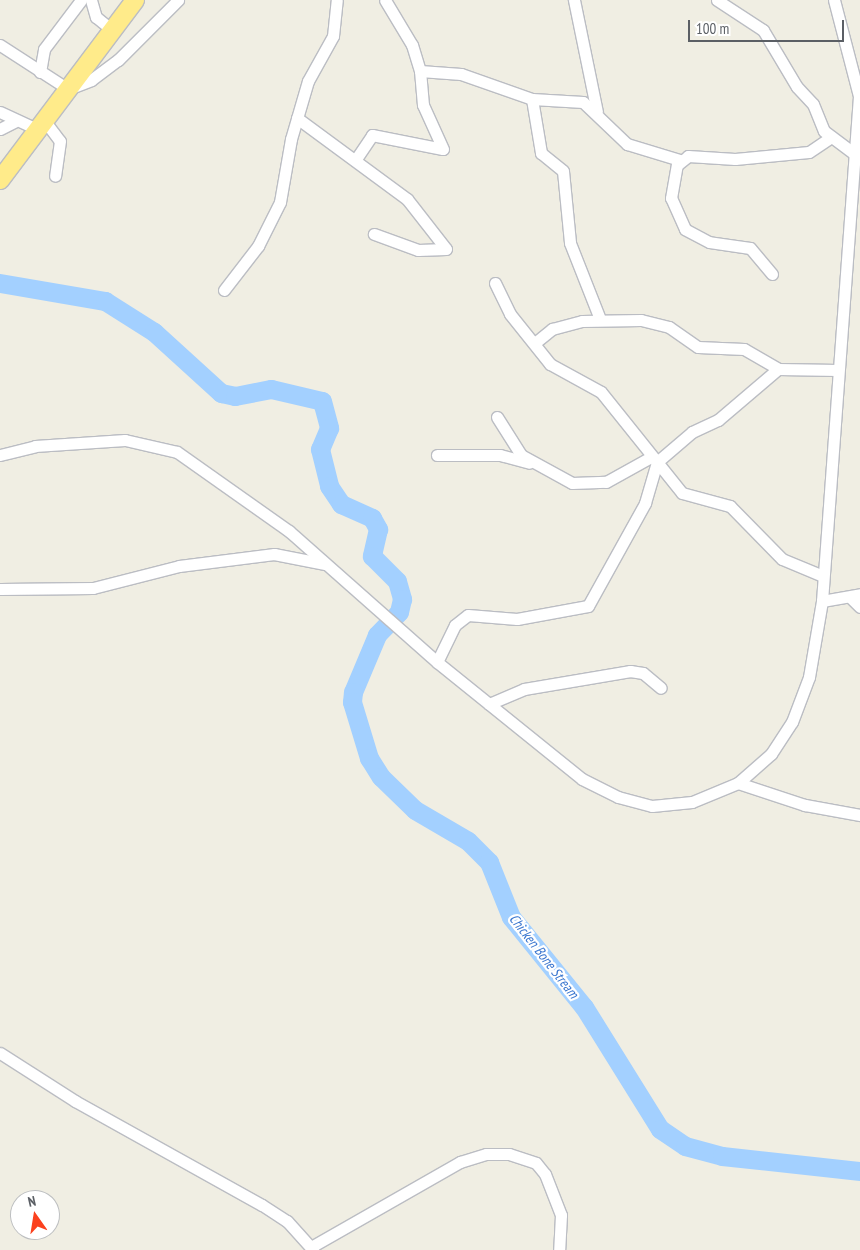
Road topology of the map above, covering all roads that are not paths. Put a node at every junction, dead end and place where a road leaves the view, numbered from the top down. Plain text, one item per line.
1 (80, 0) edge
2 (91, 0) edge
3 (135, 0) edge
4 (178, 0) edge
5 (337, 0) edge
6 (385, 0) edge
7 (574, 0) edge
8 (717, 0) edge
9 (834, 0) edge
10 (112, 30) junction
11 (0, 45) edge
12 (40, 72) junction
13 (420, 72) junction
14 (857, 72) edge
15 (68, 89) junction
16 (860, 96) edge
17 (532, 98) junction
18 (0, 112) edge
19 (598, 114) junction
20 (297, 118) junction
21 (14, 122) junction
22 (40, 125) junction
23 (0, 129) edge
24 (831, 137) junction
25 (858, 157) edge
26 (356, 159) junction
27 (680, 160) junction
28 (55, 176) dead end
29 (0, 180) edge
30 (374, 234) dead end
31 (772, 274) dead end
32 (495, 283) dead end
33 (224, 290) dead end
34 (600, 319) junction
35 (536, 342) junction
36 (778, 369) junction
37 (838, 370) junction
38 (497, 417) dead end
39 (0, 455) edge
40 (437, 455) dead end
41 (654, 459) junction
42 (537, 466) junction
43 (330, 566) junction
44 (823, 576) junction
45 (0, 589) edge
46 (855, 596) edge
47 (822, 600) junction
48 (860, 607) edge
49 (437, 662) junction
50 (661, 688) dead end
51 (489, 704) junction
52 (738, 784) junction
53 (860, 815) edge
54 (0, 1053) edge
55 (312, 1248) edge
56 (559, 1250) edge

1 - 12 street
2 - 10 street
3 - 10 highway
4 - 15 street
5 - 20 street
6 - 13 street
7 - 19 street
8 - 24 street
9 - 14 street
10 - 15 highway
11 - 12 street
12 - 15 street
13 - 17 street
13 - 26 street
14 - 16 street
15 - 22 highway
16 - 25 street
17 - 19 street
17 - 34 street
18 - 21 street
19 - 27 street
20 - 26 street
20 - 33 street
21 - 22 street
21 - 23 street
22 - 28 street
22 - 29 highway
24 - 25 street
24 - 27 street
25 - 37 street
26 - 30 street
27 - 31 street
32 - 35 street
34 - 35 street
34 - 36 street
35 - 41 street
36 - 37 street
36 - 41 street
37 - 44 street
38 - 42 street
39 - 43 street
40 - 42 street
41 - 42 street
41 - 44 street
41 - 49 street
43 - 45 street
43 - 49 street
44 - 47 street
46 - 47 street
46 - 48 street
47 - 52 street
49 - 51 street
50 - 51 street
51 - 52 street
52 - 53 street
54 - 55 street
55 - 56 street

